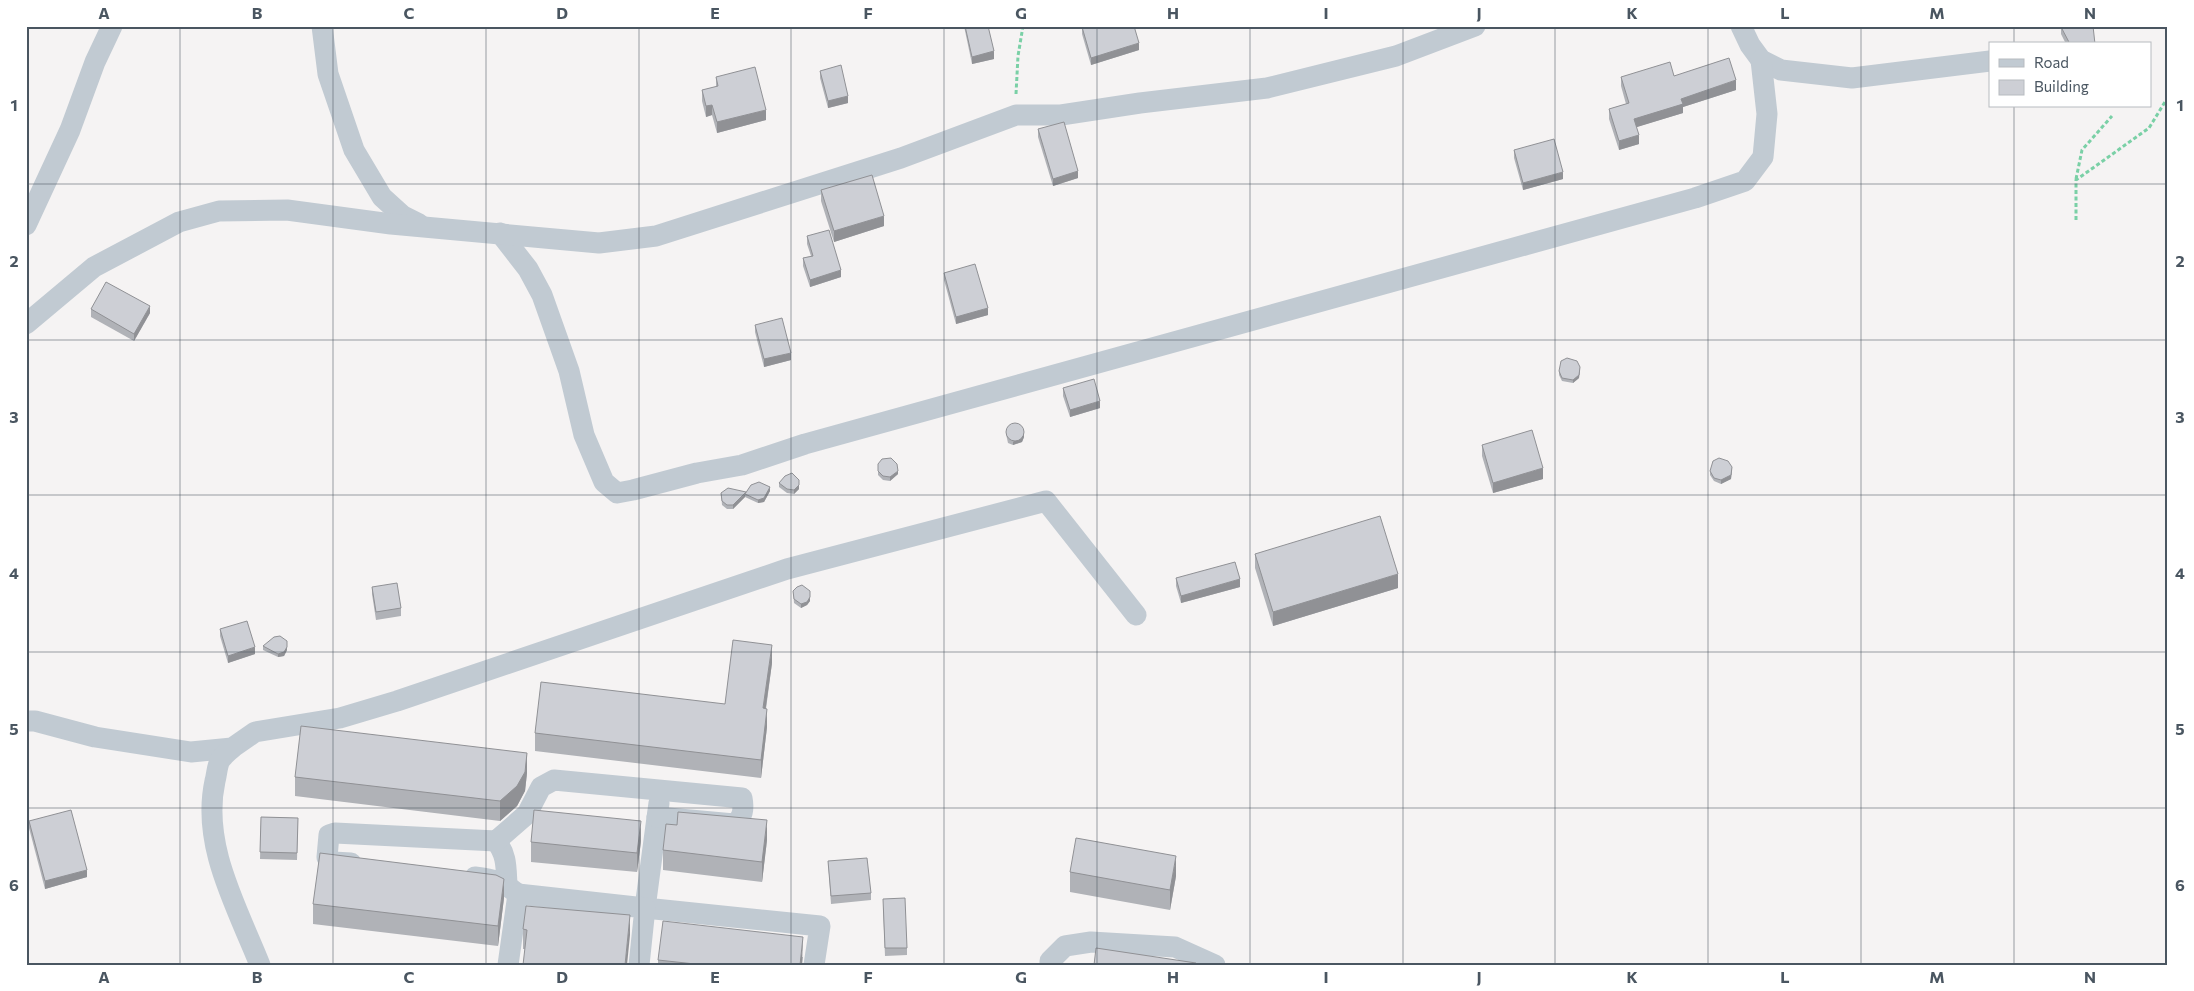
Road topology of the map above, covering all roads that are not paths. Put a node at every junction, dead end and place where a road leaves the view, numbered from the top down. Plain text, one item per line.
1 (112, 26) edge
2 (322, 26) edge
3 (1475, 26) edge
4 (1741, 26) edge
5 (1761, 60) junction
6 (1989, 61) edge
7 (26, 225) edge
8 (426, 227) junction
9 (500, 233) junction
10 (26, 324) edge
11 (1136, 615) dead end
12 (26, 721) edge
13 (232, 748) junction
14 (661, 790) junction
15 (650, 824) junction
16 (496, 841) junction
17 (372, 866) edge
18 (450, 874) edge
19 (512, 889) junction
20 (645, 908) junction
21 (260, 965) edge
22 (508, 965) edge
23 (639, 965) edge
24 (814, 965) edge
25 (1050, 965) edge
26 (1214, 965) edge

1 - 7 street
2 - 8 street
3 - 9 street
4 - 5 street
5 - 6 street
5 - 9 street
8 - 9 street
8 - 10 street
11 - 13 street
12 - 13 street
13 - 21 street
14 - 15 street
14 - 15 street
14 - 16 street
15 - 20 street
16 - 17 street
16 - 19 street
18 - 19 street
19 - 20 street
19 - 22 street
20 - 23 street
20 - 24 street
25 - 26 street

